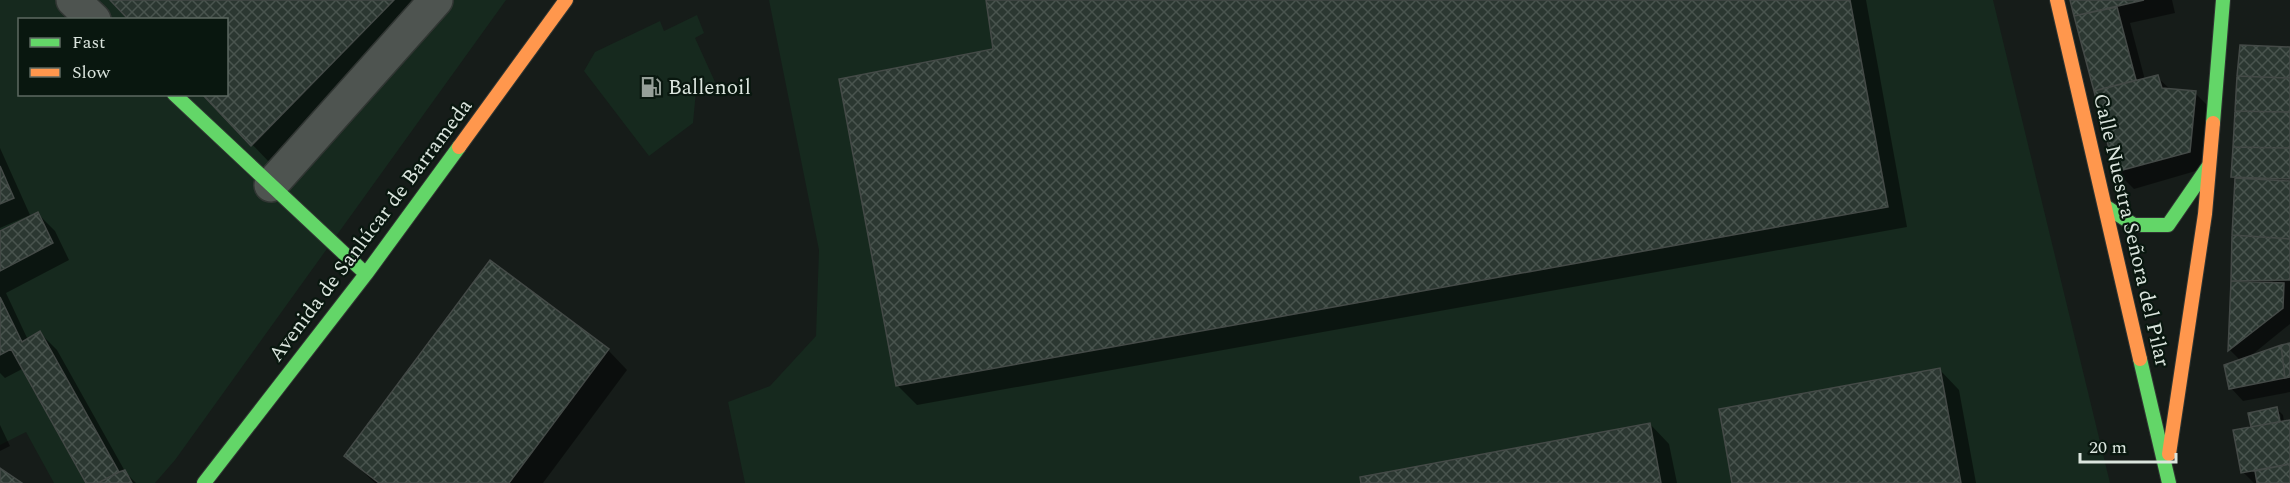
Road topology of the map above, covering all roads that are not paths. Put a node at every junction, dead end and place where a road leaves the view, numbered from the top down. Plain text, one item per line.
1 (73, 0) edge
2 (436, 0) edge
3 (566, 0) edge
4 (2057, 0) edge
5 (2223, 0) edge
6 (92, 18) edge
7 (176, 96) edge
8 (2208, 167) junction
9 (271, 185) junction
10 (2105, 206) junction
11 (366, 274) junction
12 (2167, 477) edge
13 (204, 483) edge

1 - 6 street
2 - 9 street
3 - 11 street, Avenida de Sanlúcar de Barrameda
4 - 10 street, Calle Nuestra Señora del Pilar
5 - 8 street
7 - 9 street
8 - 10 street
8 - 12 street
9 - 11 street
10 - 12 street, Calle Nuestra Señora del Pilar
11 - 13 street, Avenida de Sanlúcar de Barrameda

